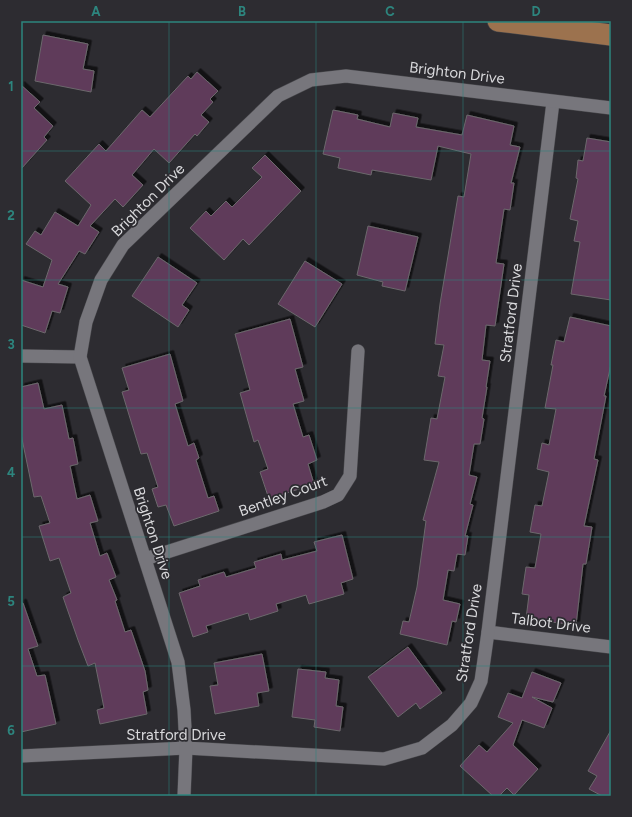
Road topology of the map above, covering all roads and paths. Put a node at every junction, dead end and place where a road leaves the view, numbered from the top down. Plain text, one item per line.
1 (498, 21) edge
2 (611, 35) edge
3 (553, 102) junction
4 (611, 108) edge
5 (358, 351) dead end
6 (21, 356) edge
7 (80, 357) junction
8 (145, 559) junction
9 (488, 632) junction
10 (611, 647) edge
11 (186, 748) junction
12 (21, 756) edge
13 (184, 796) edge

1 - 2 main road
3 - 4 street, Brighton Drive
3 - 7 street, Brighton Drive
3 - 9 street, Stratford Drive
5 - 8 street, Bentley Court
6 - 7 street
7 - 8 street, Brighton Drive
8 - 11 street, Brighton Drive
9 - 10 street, Talbot Drive
9 - 11 street, Stratford Drive
11 - 12 street, Stratford Drive
11 - 13 street, Brighton Drive

